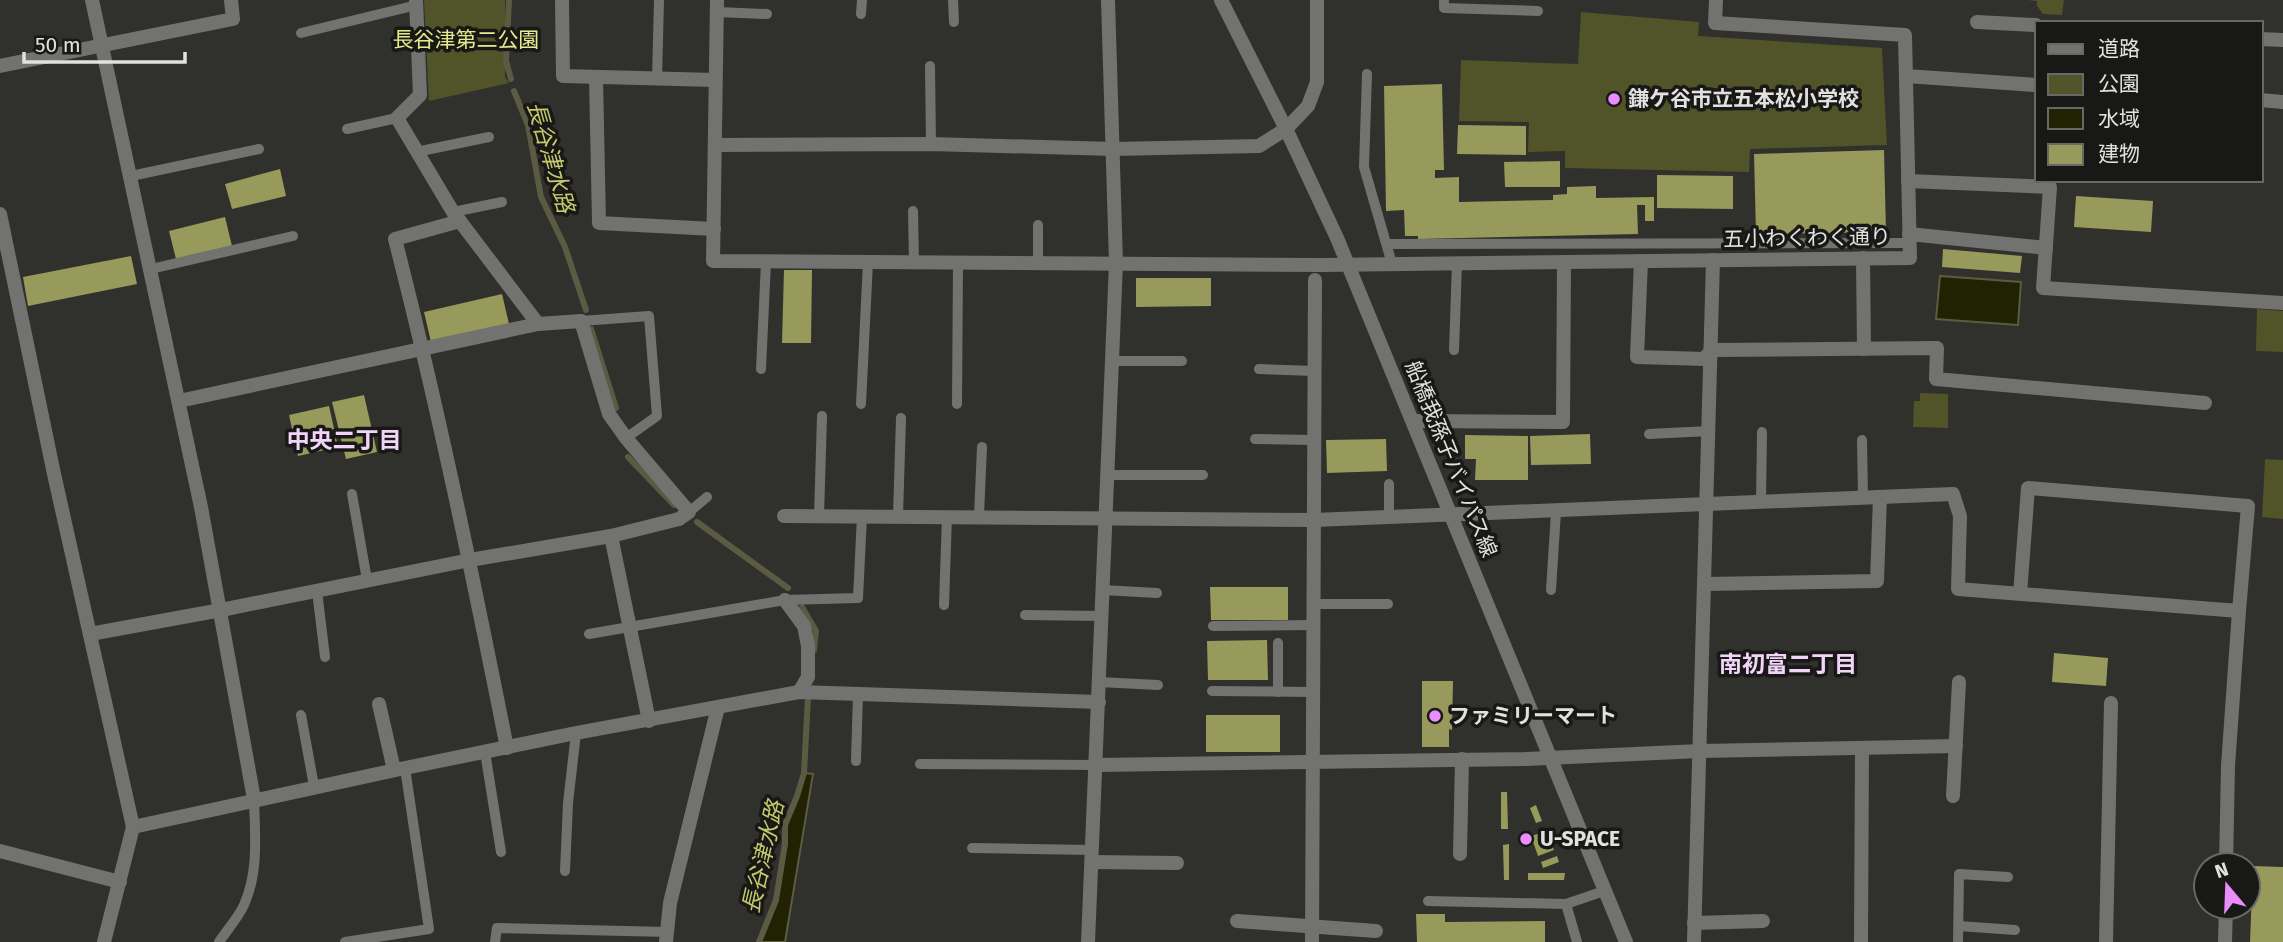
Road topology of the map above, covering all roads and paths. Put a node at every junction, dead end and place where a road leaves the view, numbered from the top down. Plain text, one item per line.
1 (92, 0) edge
2 (231, 0) edge
3 (562, 0) edge
4 (659, 0) edge
5 (862, 0) edge
6 (953, 0) edge
7 (1108, 0) edge
8 (1221, 0) edge
9 (1317, 0) edge
10 (1444, 0) edge
11 (1716, 0) edge
12 (417, 3) edge
13 (717, 6) edge
14 (1538, 11) dead end
15 (861, 14) dead end
16 (767, 15) dead end
17 (954, 22) dead end
18 (1977, 22) dead end
19 (2035, 25) edge
20 (301, 33) dead end
21 (2262, 39) edge
22 (2283, 40) edge
23 (101, 44) junction
24 (0, 65) edge
25 (930, 66) dead end
26 (1367, 74) dead end
27 (1906, 76) junction
28 (596, 77) junction
29 (657, 79) junction
30 (715, 80) junction
31 (2035, 85) edge
32 (2262, 100) edge
33 (2283, 102) edge
34 (397, 118) junction
35 (346, 129) dead end
36 (1286, 129) junction
37 (489, 137) dead end
38 (931, 144) junction
39 (715, 145) junction
40 (259, 149) dead end
41 (1113, 149) junction
42 (416, 152) junction
43 (131, 176) junction
44 (1908, 181) junction
45 (502, 202) dead end
46 (913, 211) dead end
47 (0, 214) edge
48 (457, 216) junction
49 (1038, 225) dead end
50 (713, 229) junction
51 (293, 236) dead end
52 (1909, 239) junction
53 (1387, 244) junction
54 (2046, 248) junction
55 (4, 251) edge
56 (1863, 258) junction
57 (1713, 260) junction
58 (1641, 261) junction
59 (766, 262) junction
60 (868, 262) junction
61 (1564, 262) junction
62 (914, 263) junction
63 (958, 263) junction
64 (1038, 263) junction
65 (1116, 263) junction
66 (1457, 263) junction
67 (1348, 264) junction
68 (1392, 264) junction
69 (151, 269) junction
70 (1315, 280) dead end
71 (2283, 303) edge
72 (581, 321) junction
73 (538, 324) junction
74 (1864, 349) junction
75 (424, 350) junction
76 (1454, 350) dead end
77 (1712, 350) junction
78 (1112, 361) junction
79 (1182, 361) dead end
80 (761, 369) dead end
81 (1259, 369) dead end
82 (1315, 371) junction
83 (179, 401) junction
84 (2205, 403) dead end
85 (862, 404) dead end
86 (957, 404) dead end
87 (822, 416) dead end
88 (901, 418) dead end
89 (1413, 421) junction
90 (1709, 431) junction
91 (1762, 432) dead end
92 (1649, 434) dead end
93 (626, 438) junction
94 (1255, 439) dead end
95 (1314, 440) junction
96 (1862, 440) dead end
97 (982, 447) dead end
98 (1107, 475) junction
99 (1203, 475) dead end
100 (1389, 484) dead end
101 (352, 494) dead end
102 (706, 497) dead end
103 (1863, 498) junction
104 (1880, 498) junction
105 (1761, 503) junction
106 (1707, 505) junction
107 (689, 512) junction
108 (1556, 512) junction
109 (784, 516) dead end
110 (819, 516) junction
111 (862, 516) junction
112 (898, 516) junction
113 (947, 516) junction
114 (979, 516) junction
115 (1452, 516) junction
116 (1105, 518) junction
117 (1389, 518) junction
118 (1314, 520) junction
119 (611, 536) junction
120 (470, 560) junction
121 (367, 580) junction
122 (1705, 584) junction
123 (1103, 590) junction
124 (1551, 590) dead end
125 (317, 591) junction
126 (1157, 593) dead end
127 (2020, 594) junction
128 (785, 600) junction
129 (1313, 604) junction
130 (1388, 604) dead end
131 (944, 605) dead end
132 (221, 610) junction
133 (2239, 611) junction
134 (1025, 615) dead end
135 (1102, 616) junction
136 (1313, 625) junction
137 (1213, 626) dead end
138 (630, 627) junction
139 (90, 634) junction
140 (589, 634) dead end
141 (1278, 643) dead end
142 (326, 657) dead end
143 (1099, 682) junction
144 (1959, 682) dead end
145 (1158, 685) dead end
146 (1212, 691) dead end
147 (799, 692) junction
148 (1278, 692) junction
149 (1313, 692) junction
150 (858, 694) junction
151 (1099, 702) junction
152 (2111, 703) dead end
153 (379, 705) dead end
154 (718, 707) junction
155 (301, 715) dead end
156 (649, 721) junction
157 (576, 733) junction
158 (1956, 747) junction
159 (507, 748) junction
160 (1862, 749) junction
161 (1700, 751) junction
162 (485, 752) junction
163 (1550, 757) junction
164 (1462, 759) junction
165 (856, 761) dead end
166 (1312, 761) junction
167 (920, 764) dead end
168 (1097, 765) junction
169 (399, 769) junction
170 (314, 786) junction
171 (1953, 796) dead end
172 (254, 799) junction
173 (133, 827) junction
174 (972, 848) dead end
175 (0, 851) edge
176 (2227, 851) edge
177 (501, 852) dead end
178 (1460, 855) dead end
179 (1092, 856) junction
180 (1177, 863) dead end
181 (565, 871) dead end
182 (2008, 877) dead end
183 (120, 882) junction
184 (1604, 891) junction
185 (1428, 901) dead end
186 (1566, 904) junction
187 (1237, 921) dead end
188 (1763, 921) dead end
189 (2226, 921) edge
190 (1694, 923) junction
191 (1312, 926) junction
192 (1959, 926) junction
193 (542, 929) junction
194 (2015, 930) dead end
195 (1376, 931) dead end
196 (574, 936) edge
197 (667, 937) edge
198 (104, 942) edge
199 (219, 942) edge
200 (345, 942) edge
201 (495, 942) edge
202 (541, 942) edge
203 (1088, 942) edge
204 (1312, 942) edge
205 (1577, 942) edge
206 (1626, 942) edge
207 (1694, 942) edge
208 (1861, 942) edge
209 (1958, 942) edge
210 (2106, 942) edge
211 (2225, 942) edge

1 - 23 street
2 - 23 street
3 - 28 street
4 - 29 lane
5 - 15 lane
6 - 17 lane
7 - 41 street
8 - 36 street, 船橋我孫子バイパス線
9 - 36 street
10 - 14 lane
11 - 27 street
12 - 20 lane
12 - 34 street
13 - 16 lane
13 - 30 street
18 - 19 street
21 - 22 street
23 - 24 street
23 - 43 street
25 - 38 lane
26 - 53 lane
27 - 31 street
27 - 44 street
28 - 29 street
28 - 50 street
29 - 30 street
30 - 39 street
32 - 33 street
34 - 35 lane
34 - 42 street
36 - 41 street
36 - 67 street, 船橋我孫子バイパス線
37 - 42 lane
38 - 39 street
38 - 41 street
39 - 50 street
40 - 43 lane
41 - 65 street
42 - 48 street
43 - 69 street
44 - 52 street
44 - 54 street
45 - 48 lane
46 - 62 lane
47 - 55 street
48 - 73 street
48 - 75 street
49 - 64 lane
50 - 59 street, 五小わくわく通り
51 - 69 lane
52 - 53 lane
52 - 54 street, 五小わくわく通り
52 - 56 street, 五小わくわく通り
53 - 68 lane
54 - 71 street
55 - 139 street
56 - 57 street, 五小わくわく通り
56 - 74 street
57 - 58 street, 五小わくわく通り
57 - 77 street
58 - 61 street, 五小わくわく通り
58 - 77 street
59 - 60 street, 五小わくわく通り
59 - 80 lane
60 - 62 street, 五小わくわく通り
60 - 85 lane
61 - 66 street, 五小わくわく通り
61 - 89 street
62 - 63 street, 五小わくわく通り
63 - 64 street, 五小わくわく通り
63 - 86 lane
64 - 65 street, 五小わくわく通り
65 - 67 street, 五小わくわく通り
65 - 78 street
66 - 68 street, 五小わくわく通り
66 - 76 lane
67 - 68 street, 五小わくわく通り
67 - 89 street, 船橋我孫子バイパス線
69 - 83 street
70 - 82 street
72 - 73 street
72 - 93 street
72 - 93 lane
73 - 75 street
74 - 77 street
74 - 84 street
75 - 83 street
75 - 120 street
77 - 90 street
78 - 79 lane
78 - 98 street
81 - 82 lane
82 - 95 street
83 - 132 street
87 - 110 lane
88 - 112 lane
89 - 115 street, 船橋我孫子バイパス線
90 - 92 lane
90 - 106 street
91 - 105 lane
93 - 107 street
94 - 95 lane
95 - 118 street
96 - 103 lane
97 - 114 lane
98 - 99 lane
98 - 116 street
100 - 117 lane
101 - 121 lane
102 - 107 lane
103 - 104 street
103 - 105 street
104 - 122 street
104 - 127 street
105 - 106 street
106 - 108 street
106 - 122 street
107 - 119 street
108 - 115 street
108 - 124 lane
109 - 110 street
110 - 111 street
111 - 112 street
111 - 128 lane
112 - 113 street
113 - 114 street
113 - 131 lane
114 - 116 street
115 - 117 street
115 - 163 street, 船橋我孫子バイパス線
116 - 118 street
116 - 123 street
117 - 118 street
118 - 129 street
119 - 120 street
119 - 138 street
120 - 121 street
120 - 159 street
121 - 125 street
122 - 161 street
123 - 126 lane
123 - 135 street
125 - 132 street
125 - 142 lane
127 - 133 street
127 - 133 street
128 - 138 lane
128 - 147 street
129 - 130 lane
129 - 136 street
132 - 139 street
132 - 172 street
133 - 176 street
134 - 135 lane
135 - 143 street
136 - 137 lane
136 - 149 street
138 - 140 lane
138 - 156 street
139 - 173 street
141 - 148 lane
143 - 145 lane
143 - 151 street
144 - 158 street
146 - 148 lane
147 - 150 street
147 - 154 street
148 - 149 lane
149 - 166 street
150 - 151 street
150 - 165 lane
151 - 168 street
152 - 210 street
153 - 169 street
154 - 156 street
154 - 197 street
155 - 170 lane
156 - 157 street
157 - 159 street
157 - 181 lane
158 - 160 street
158 - 171 street
159 - 162 street
160 - 161 street
160 - 208 street
161 - 163 street
161 - 190 street
162 - 169 street
162 - 177 lane
163 - 164 street
163 - 184 street, 船橋我孫子バイパス線
164 - 166 street
164 - 178 street
166 - 168 street
166 - 191 street
167 - 168 lane
168 - 179 street
169 - 170 street
169 - 200 lane
170 - 172 street
172 - 173 street
172 - 199 lane
173 - 183 street
174 - 179 lane
175 - 183 street
179 - 180 street
179 - 203 street
182 - 192 lane
183 - 198 street
184 - 186 lane
184 - 206 street, 船橋我孫子バイパス線
185 - 186 lane
186 - 205 lane
187 - 191 street
188 - 190 street
189 - 211 street
190 - 207 street
191 - 195 street
191 - 204 street
192 - 194 lane
192 - 209 lane
193 - 196 lane
193 - 201 lane
193 - 202 lane
196 - 197 lane

